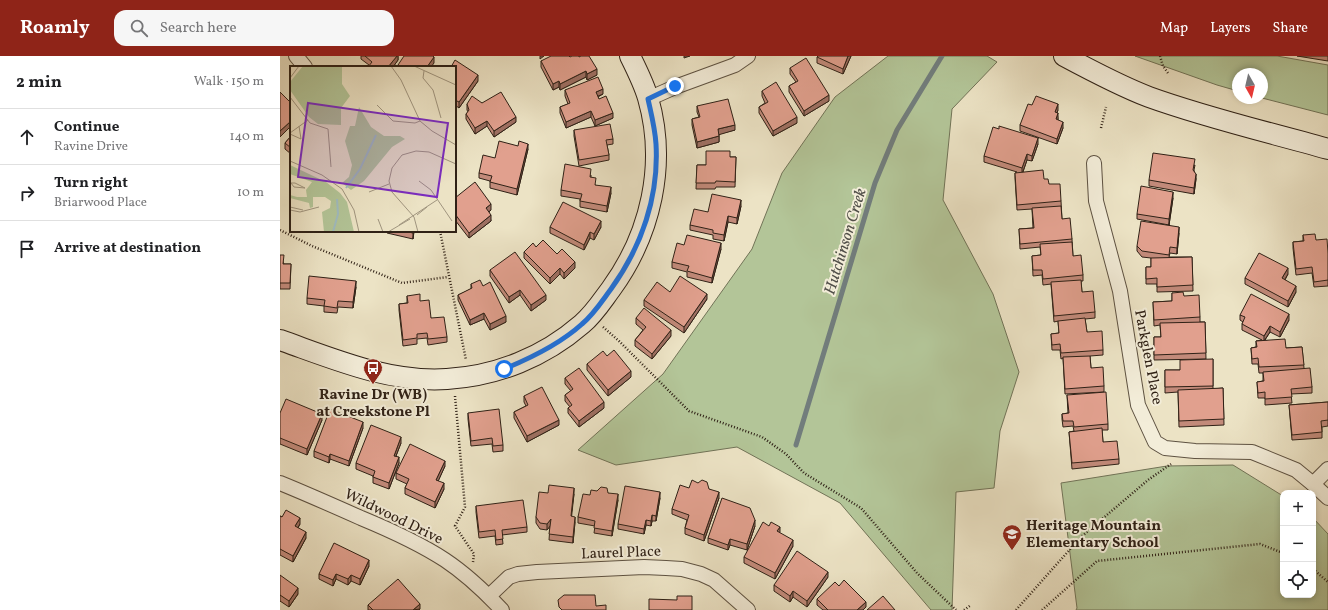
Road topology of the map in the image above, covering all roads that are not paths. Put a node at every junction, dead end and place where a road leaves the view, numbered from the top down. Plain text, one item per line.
1 (296, 56) edge
2 (630, 56) edge
3 (748, 56) edge
4 (1064, 56) edge
5 (304, 66) edge
6 (648, 99) junction
7 (1328, 149) edge
8 (1094, 163) dead end
9 (280, 340) edge
10 (1328, 470) edge
11 (280, 483) edge
12 (1313, 484) junction
13 (1328, 498) edge
14 (490, 596) junction
15 (502, 610) edge
16 (748, 610) edge

1 - 5 street
2 - 6 street
3 - 6 street
4 - 7 street
6 - 9 street
8 - 12 street, Parkglen Place
10 - 12 street
11 - 14 street, Wildwood Drive
12 - 13 street, Parkglen Place
14 - 15 street, Wildwood Drive
14 - 16 street, Laurel Place

